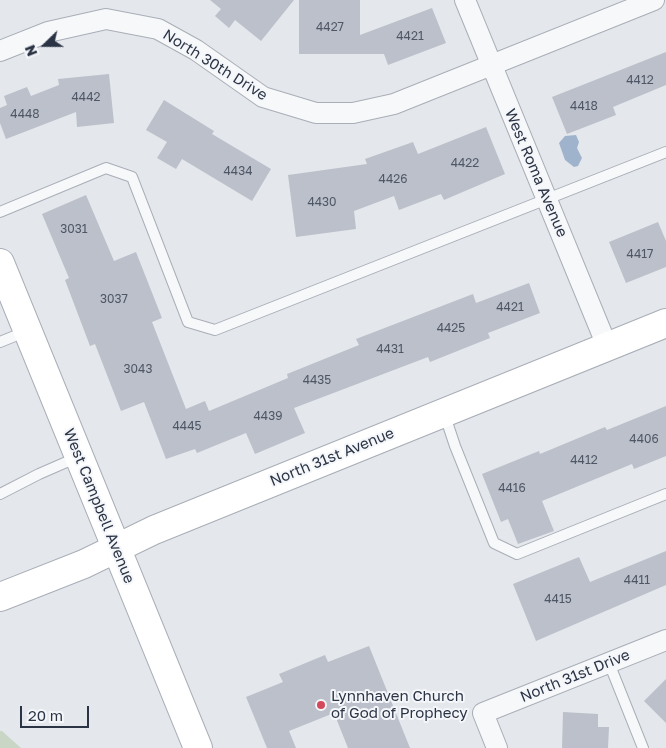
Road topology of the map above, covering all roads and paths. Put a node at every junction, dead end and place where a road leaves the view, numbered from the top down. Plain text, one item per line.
1 (465, 0) edge
2 (654, 0) edge
3 (0, 51) edge
4 (491, 67) junction
5 (666, 152) edge
6 (547, 200) junction
7 (0, 212) edge
8 (0, 263) edge
9 (666, 323) edge
10 (28, 331) junction
11 (0, 342) edge
12 (607, 346) junction
13 (444, 412) junction
14 (79, 457) junction
15 (0, 494) edge
16 (666, 494) edge
17 (116, 548) junction
18 (0, 597) edge
19 (666, 640) edge
20 (609, 663) junction
21 (198, 748) edge
22 (497, 748) edge
23 (643, 748) edge

1 - 4 street, West Roma Avenue
2 - 4 street, North 30th Drive
3 - 4 street, North 30th Drive
4 - 6 street, West Roma Avenue
5 - 6 lane
6 - 7 lane
6 - 12 street, West Roma Avenue
8 - 10 street, West Campbell Avenue
9 - 12 street, North 31st Avenue
10 - 11 lane
10 - 14 street, West Campbell Avenue
12 - 13 street, North 31st Avenue
13 - 16 lane
13 - 17 street, North 31st Avenue
14 - 15 lane
14 - 17 street, West Campbell Avenue
17 - 18 street, North 31st Avenue
17 - 21 street, West Campbell Avenue
19 - 20 street, North 31st Drive
20 - 22 street, North 31st Drive
20 - 23 lane

